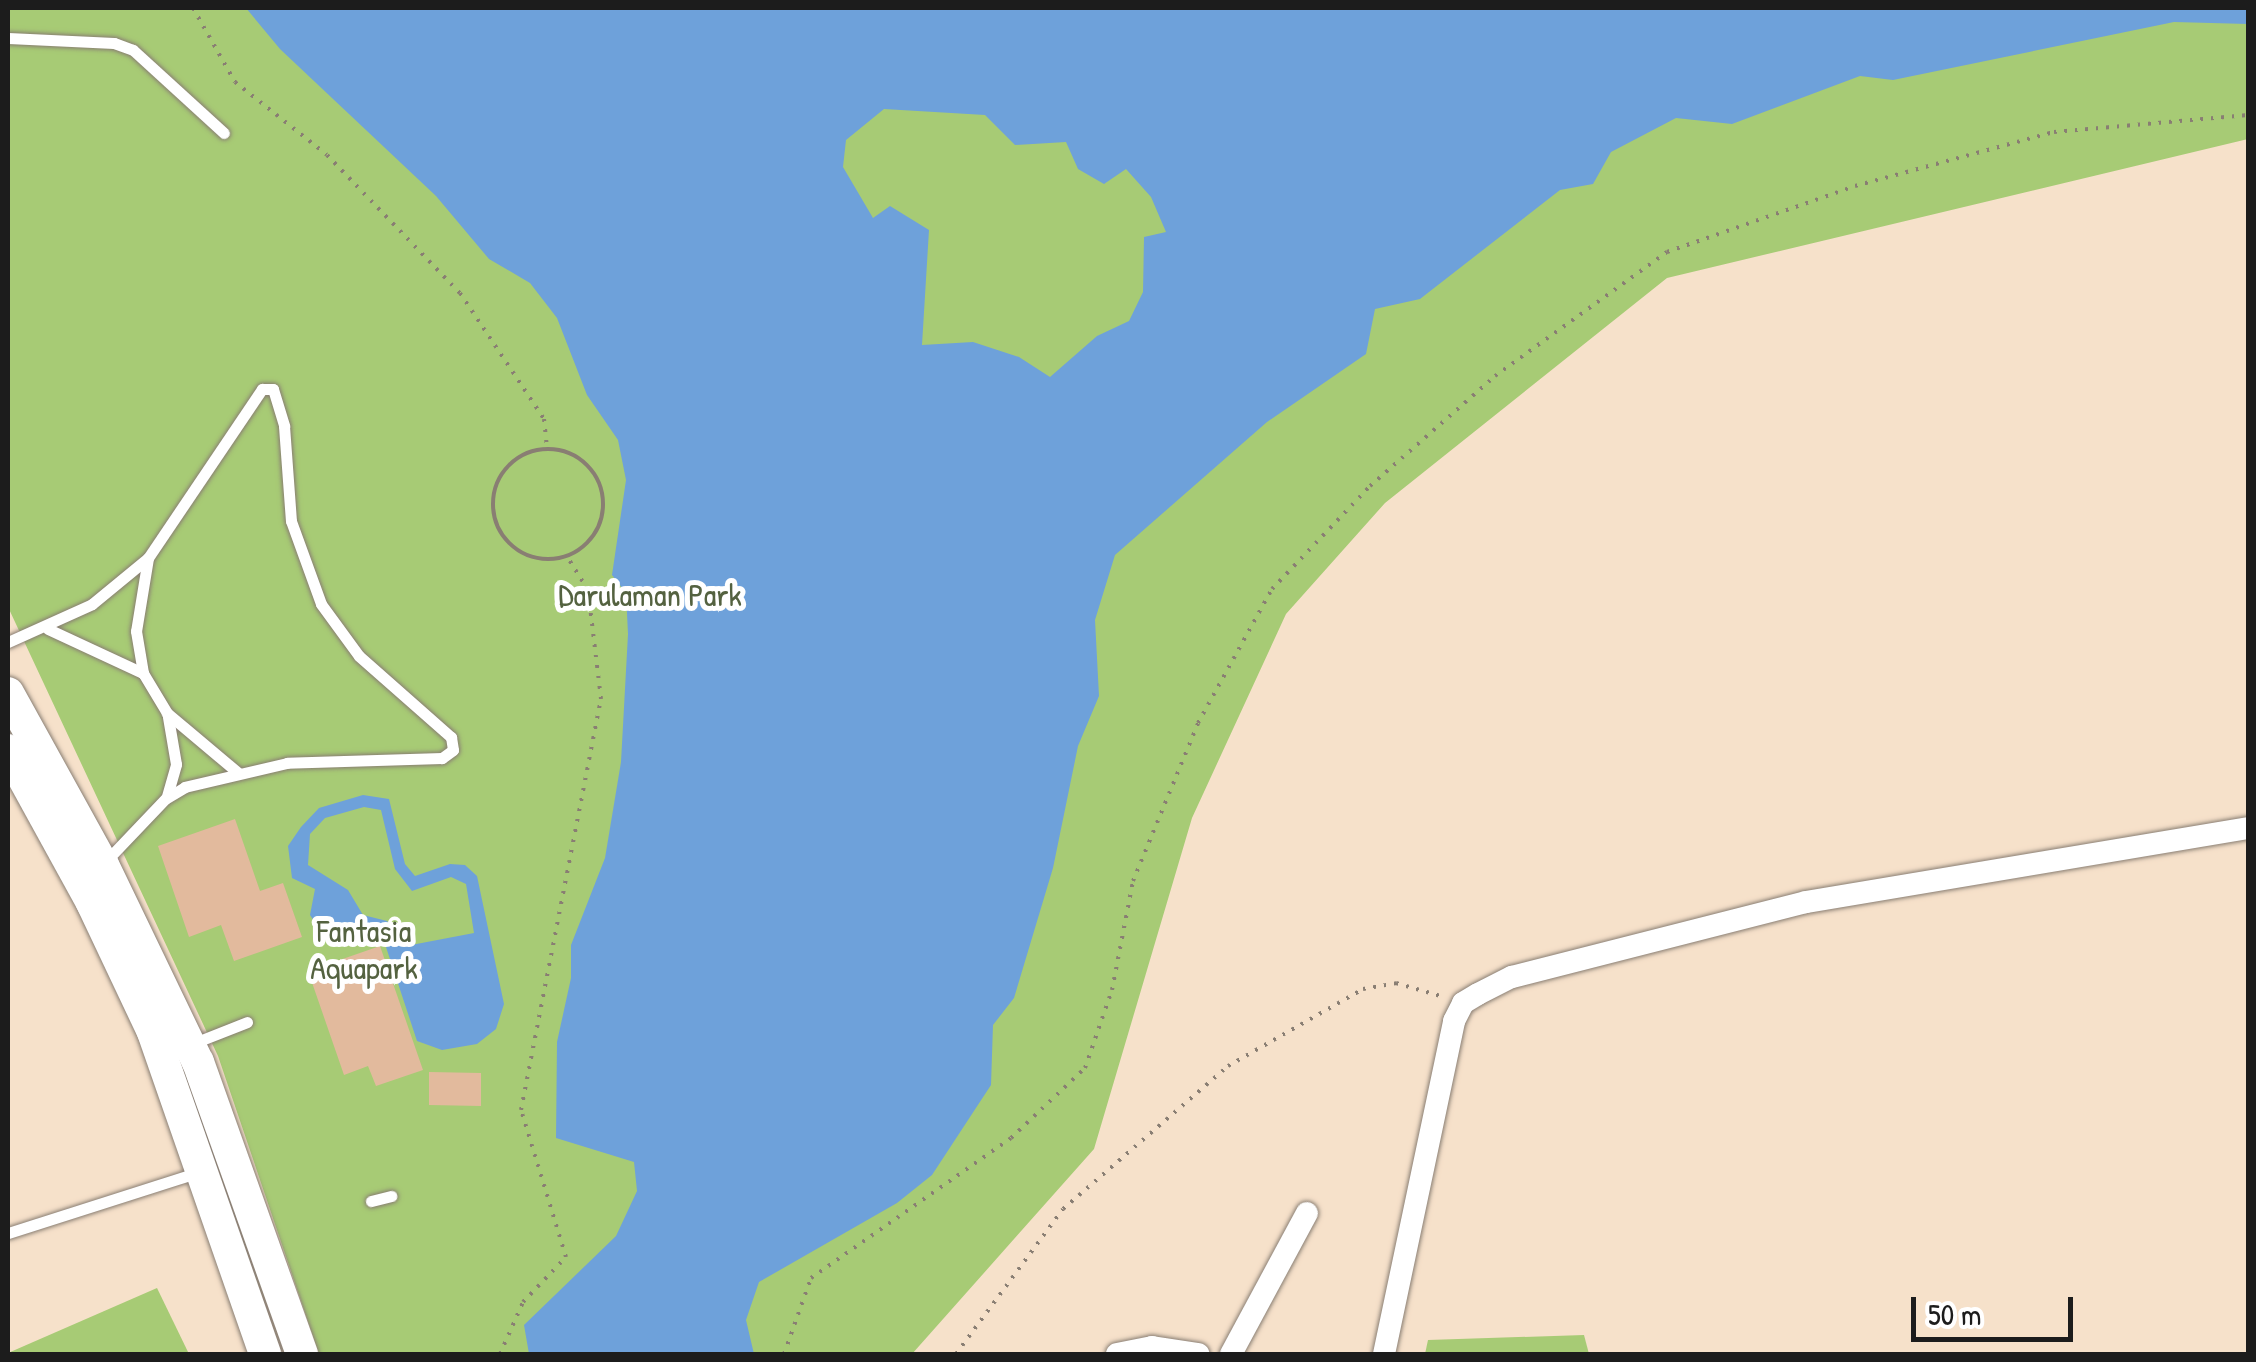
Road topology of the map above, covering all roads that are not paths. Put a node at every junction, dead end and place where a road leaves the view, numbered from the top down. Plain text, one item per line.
1 (8, 38) edge
2 (224, 133) dead end
3 (148, 558) junction
4 (48, 629) junction
5 (8, 642) edge
6 (143, 673) junction
7 (8, 693) edge
8 (167, 713) junction
9 (8, 750) edge
10 (237, 772) junction
11 (165, 800) junction
12 (2248, 828) edge
13 (102, 865) junction
14 (247, 1022) dead end
15 (190, 1045) junction
16 (203, 1171) junction
17 (391, 1196) dead end
18 (371, 1200) dead end
19 (1308, 1213) dead end
20 (8, 1233) edge
21 (265, 1354) edge
22 (302, 1354) edge
23 (1116, 1354) edge
24 (1198, 1354) edge
25 (1231, 1354) edge
26 (1384, 1354) edge

1 - 2 lane
3 - 4 lane
3 - 6 lane
3 - 10 lane
4 - 5 lane
4 - 6 lane
6 - 8 lane
7 - 13 street
8 - 10 lane
8 - 11 lane
9 - 16 street
10 - 11 lane
11 - 13 lane
12 - 26 street
13 - 15 street
14 - 15 lane
15 - 22 street
16 - 20 lane
16 - 21 street
17 - 18 lane
19 - 25 street
23 - 24 street

